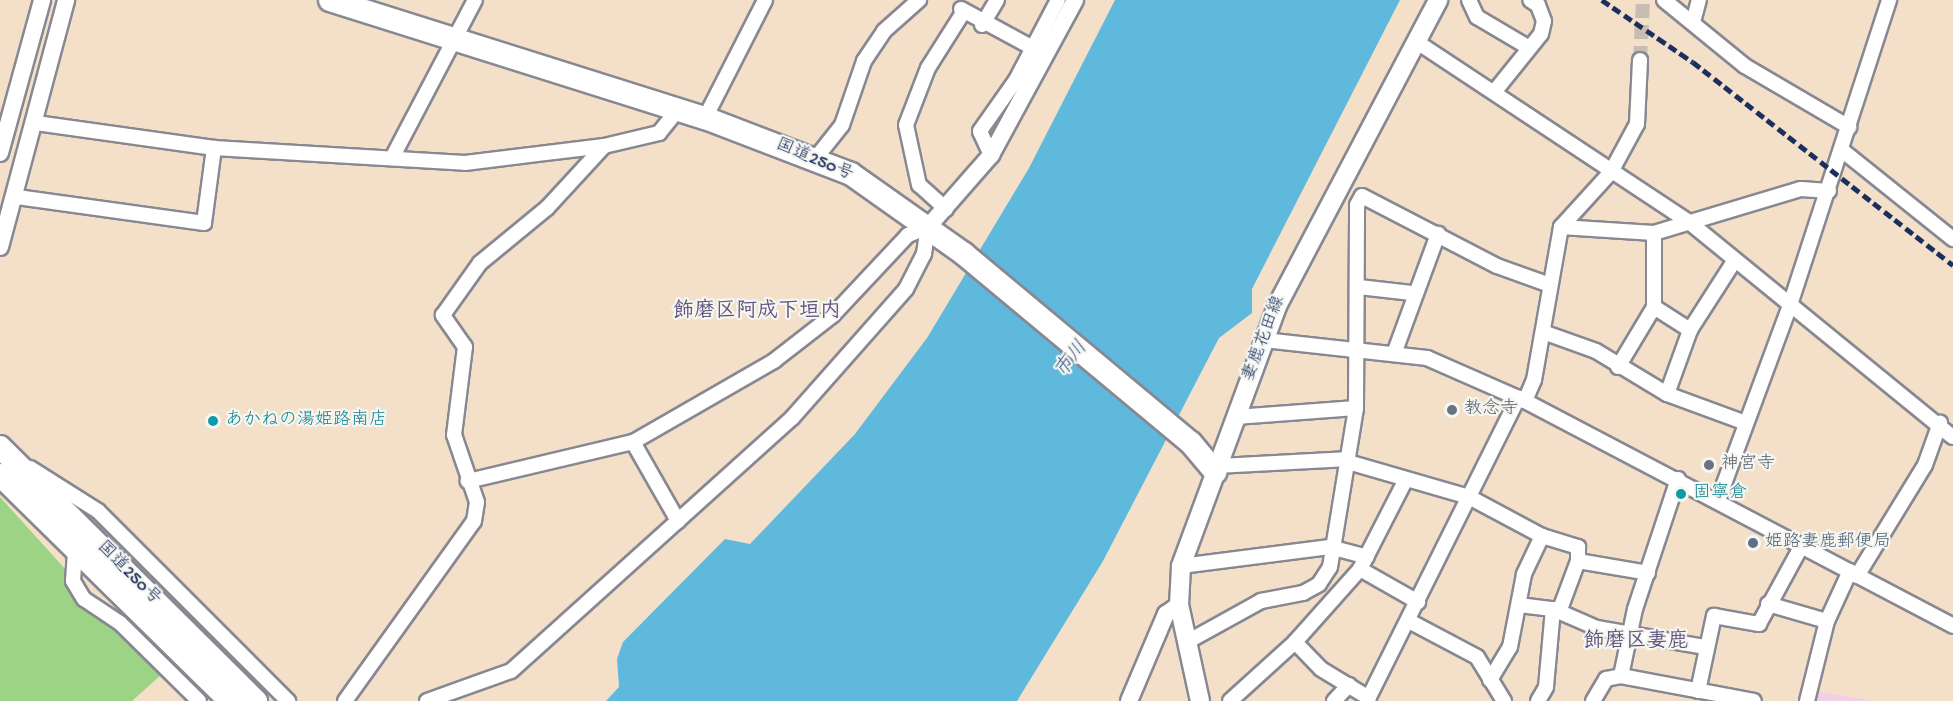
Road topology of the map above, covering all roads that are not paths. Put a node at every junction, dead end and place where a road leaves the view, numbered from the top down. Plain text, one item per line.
1 (42, 0) edge
2 (66, 0) edge
3 (330, 0) edge
4 (475, 0) edge
5 (765, 0) edge
6 (919, 0) edge
7 (997, 0) edge
8 (1058, 0) edge
9 (1075, 0) edge
10 (1438, 0) edge
11 (1469, 0) edge
12 (1530, 0) edge
13 (1664, 0) edge
14 (1699, 0) edge
15 (1889, 0) edge
16 (1693, 22) junction
17 (982, 25) junction
18 (455, 41) junction
19 (1417, 42) junction
20 (1526, 46) junction
21 (1031, 47) junction
22 (1640, 60) tunnel mouth
23 (1494, 91) junction
24 (676, 112) junction
25 (705, 118) junction
26 (4, 119) edge
27 (36, 123) junction
28 (1849, 127) junction
29 (604, 146) junction
30 (214, 148) junction
31 (1843, 151) junction
32 (0, 153) edge
33 (991, 155) junction
34 (392, 158) junction
35 (815, 159) junction
36 (1611, 172) junction
37 (1829, 191) junction
38 (17, 197) junction
39 (946, 209) junction
40 (1689, 222) junction
41 (1561, 227) junction
42 (928, 228) junction
43 (1654, 233) junction
44 (1438, 234) junction
45 (1953, 239) edge
46 (0, 247) edge
47 (1735, 260) junction
48 (1547, 284) junction
49 (1359, 287) junction
50 (1412, 293) junction
51 (1790, 305) junction
52 (1654, 307) junction
53 (1690, 330) junction
54 (1544, 332) junction
55 (1264, 340) junction
56 (1359, 346) junction
57 (1395, 351) junction
58 (1618, 367) junction
59 (1667, 394) junction
60 (1522, 399) junction
61 (1356, 408) junction
62 (1236, 417) junction
63 (1746, 423) junction
64 (1940, 423) junction
65 (1953, 437) edge
66 (633, 442) junction
67 (0, 447) edge
68 (1347, 460) junction
69 (8, 469) edge
70 (1216, 469) junction
71 (1678, 479) junction
72 (468, 481) junction
73 (1404, 481) junction
74 (1469, 497) junction
75 (1718, 500) junction
76 (678, 521) junction
77 (1542, 536) junction
78 (1802, 545) junction
79 (1330, 547) junction
80 (75, 552) junction
81 (1578, 561) junction
82 (1364, 563) junction
83 (1181, 566) junction
84 (1648, 573) junction
85 (1854, 573) junction
86 (1314, 584) junction
87 (1331, 602) junction
88 (1418, 602) junction
89 (1768, 604) junction
90 (1179, 605) junction
91 (1519, 605) junction
92 (1556, 611) junction
93 (1409, 621) junction
94 (1827, 621) junction
95 (1953, 626) edge
96 (1629, 632) junction
97 (1187, 642) junction
98 (1295, 642) junction
99 (1705, 647) junction
100 (1621, 676) junction
101 (1490, 680) junction
102 (1349, 685) junction
103 (1690, 694) edge
104 (1368, 699) edge
105 (199, 701) edge
106 (230, 701) edge
107 (256, 701) edge
108 (288, 701) edge
109 (345, 701) edge
110 (427, 701) edge
111 (1129, 701) edge
112 (1200, 701) edge
113 (1230, 701) edge
114 (1334, 701) edge
115 (1504, 701) edge
116 (1538, 701) edge
117 (1593, 701) edge
118 (1754, 701) edge
119 (1807, 701) edge

1 - 26 street
2 - 27 street
3 - 18 highway, 国道250号
4 - 18 street
5 - 25 street
6 - 35 street
7 - 17 street
8 - 21 street
9 - 33 street
10 - 19 main road, 妻鹿花田線
11 - 20 street
12 - 20 street
13 - 16 street
14 - 16 street
15 - 28 street
16 - 28 street
17 - 21 street
17 - 39 street
18 - 24 highway, 国道250号
18 - 34 street
19 - 23 street
19 - 55 main road, 妻鹿花田線
20 - 23 street
21 - 33 street
22 - 36 street
23 - 36 street
24 - 25 highway, 国道250号
24 - 29 street
25 - 35 highway, 国道250号
26 - 32 street
27 - 30 street
27 - 38 street
28 - 31 street
29 - 34 street
29 - 72 street
30 - 34 street
30 - 38 street
31 - 37 street
31 - 45 street
33 - 39 street
35 - 42 highway, 国道250号
36 - 40 street
36 - 41 street
37 - 40 street
37 - 51 street
38 - 46 street
39 - 42 street
40 - 43 street
40 - 47 street
41 - 43 street
41 - 48 street
42 - 66 street
42 - 70 highway, 国道250号
42 - 76 street
43 - 52 street
44 - 48 street
44 - 49 street
44 - 50 street
47 - 51 street
47 - 53 street
48 - 54 street
49 - 50 street
49 - 56 street
50 - 57 street
51 - 63 street
51 - 64 street
52 - 53 street
52 - 58 street
53 - 59 street
54 - 58 street
54 - 60 street
55 - 56 street
55 - 62 main road, 妻鹿花田線
56 - 57 street
56 - 61 street
57 - 60 street
58 - 59 street
59 - 63 street
60 - 71 street
60 - 74 street
61 - 62 street
61 - 68 street
62 - 70 main road, 妻鹿花田線
63 - 75 street
64 - 65 street
64 - 85 street
66 - 72 street
66 - 76 street
67 - 69 highway, 国道250号
68 - 70 street
68 - 73 street
68 - 79 street
69 - 80 highway, 国道250号
69 - 107 highway, 国道250号
69 - 108 street
70 - 83 main road, 妻鹿花田線
71 - 75 street
71 - 84 street
72 - 109 street
73 - 74 street
73 - 82 street
74 - 77 street
74 - 88 street
75 - 78 street
76 - 110 street
77 - 81 street
77 - 91 street
78 - 85 street
78 - 89 street
79 - 82 street
79 - 83 street
79 - 86 street
80 - 105 street
80 - 106 highway, 国道250号
81 - 84 street
81 - 92 street
82 - 87 street
82 - 88 street
83 - 90 main road, 妻鹿花田線
84 - 96 street
85 - 94 street
85 - 95 street
86 - 87 street
86 - 97 street
87 - 98 street
88 - 93 street
89 - 94 street
89 - 99 street
90 - 97 main road, 妻鹿花田線
90 - 111 street
91 - 92 street
91 - 101 street
92 - 96 street
92 - 116 street
93 - 101 street
93 - 104 street
94 - 119 street
96 - 99 street
96 - 100 street
97 - 112 main road, 妻鹿花田線
98 - 102 street
98 - 113 street
99 - 103 street
100 - 103 street
100 - 117 street
101 - 115 street
102 - 104 street
102 - 114 street
103 - 118 street

